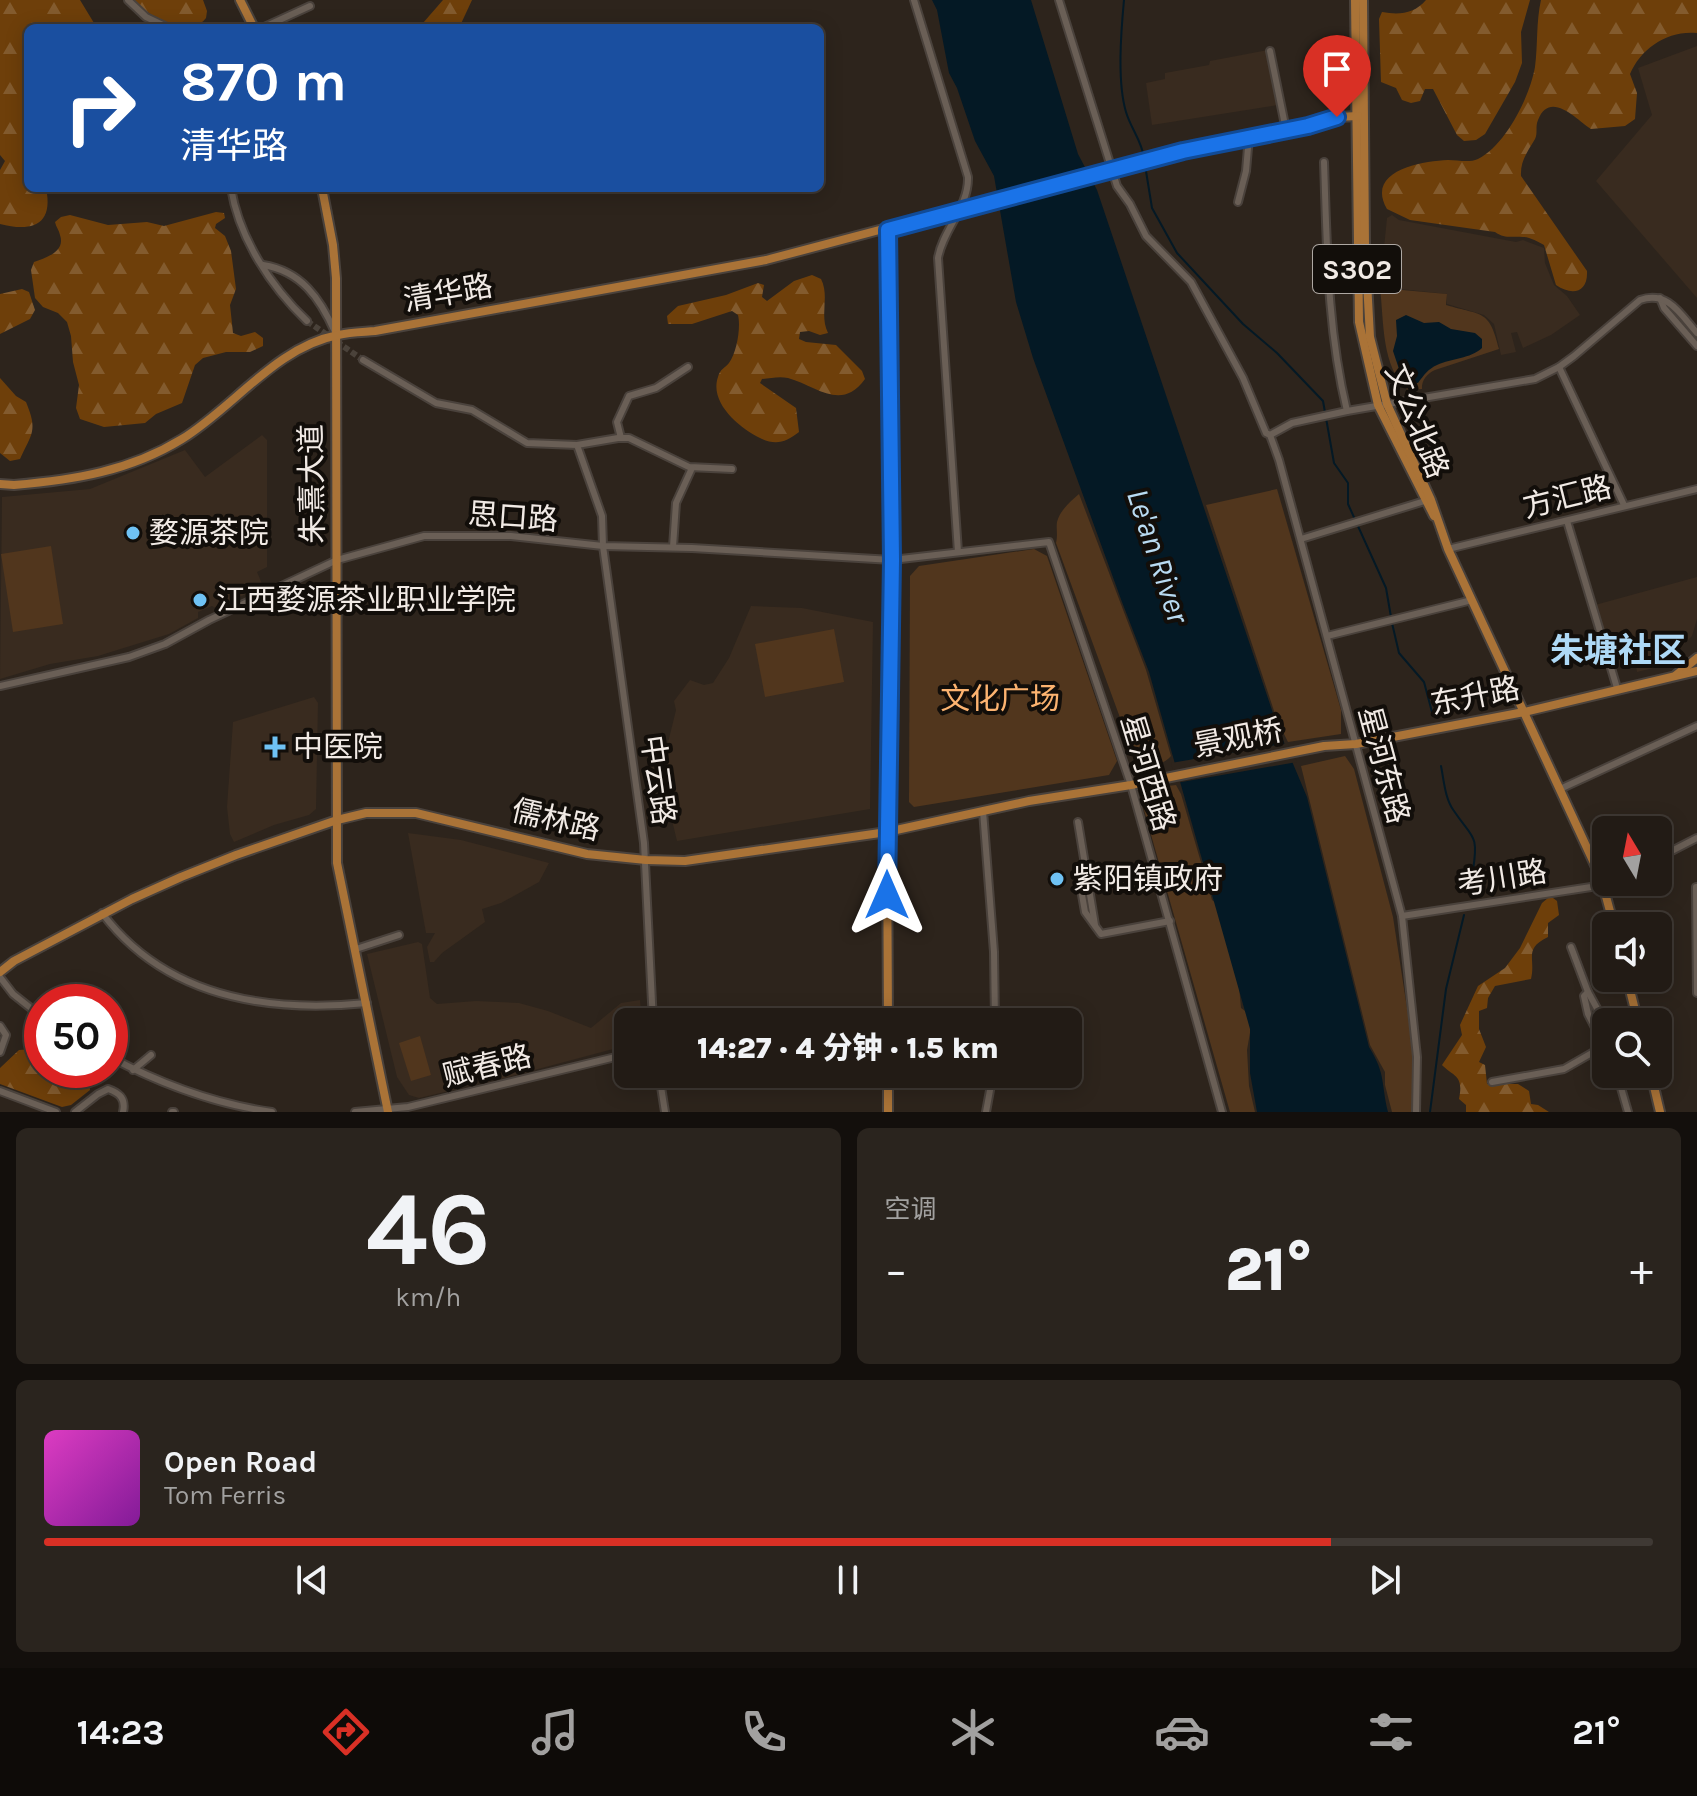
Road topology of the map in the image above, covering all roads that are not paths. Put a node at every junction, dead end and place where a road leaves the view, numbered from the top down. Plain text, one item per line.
1 (128, 0) edge
2 (240, 0) edge
3 (914, 0) edge
4 (1059, 0) edge
5 (1355, 0) edge
6 (1363, 0) edge
7 (310, 6) dead end
8 (161, 24) edge
9 (252, 24) edge
10 (271, 24) edge
11 (1270, 51) dead end
12 (1360, 116) junction
13 (1286, 130) junction
14 (1249, 136) junction
15 (1324, 162) dead end
16 (232, 192) edge
17 (323, 192) edge
18 (1238, 202) dead end
19 (888, 230) junction
20 (263, 265) junction
21 (1660, 298) junction
22 (307, 321) tunnel mouth
23 (1697, 333) edge
24 (337, 335) junction
25 (1697, 346) edge
26 (363, 360) tunnel mouth
27 (688, 367) dead end
28 (1559, 367) junction
29 (1383, 404) junction
30 (1347, 411) junction
31 (1270, 435) junction
32 (621, 438) junction
33 (577, 445) junction
34 (692, 468) junction
35 (732, 469) dead end
36 (0, 484) edge
37 (1697, 489) edge
38 (1428, 500) junction
39 (1624, 505) junction
40 (1567, 521) junction
41 (1301, 539) junction
42 (1049, 542) joint
43 (603, 546) junction
44 (673, 547) junction
45 (1448, 549) junction
46 (958, 552) junction
47 (337, 560) junction
48 (892, 560) junction
49 (1472, 600) junction
50 (1327, 636) junction
51 (1697, 658) edge
52 (1697, 671) edge
53 (1673, 677) junction
54 (0, 686) edge
55 (1617, 688) junction
56 (1524, 712) junction
57 (1697, 726) edge
58 (1356, 744) junction
59 (1131, 785) junction
60 (1560, 789) junction
61 (983, 811) junction
62 (337, 820) junction
63 (1078, 822) dead end
64 (887, 832) junction
65 (1697, 838) edge
66 (1672, 851) edge
67 (1592, 854) edge
68 (646, 860) junction
69 (1592, 885) edge
70 (1696, 887) edge
71 (1082, 895) dead end
72 (102, 913) junction
73 (1402, 916) junction
74 (1170, 921) junction
75 (1096, 928) junction
76 (399, 935) dead end
77 (1571, 947) dead end
78 (356, 949) junction
79 (0, 975) edge
80 (1588, 992) junction
81 (1697, 993) edge
82 (24, 1003) edge
83 (367, 1003) junction
84 (652, 1008) edge
85 (888, 1008) edge
86 (995, 1008) edge
87 (1597, 1008) edge
88 (1592, 1020) edge
89 (0, 1026) edge
90 (0, 1052) edge
91 (151, 1055) dead end
92 (1592, 1055) edge
93 (614, 1058) edge
94 (128, 1067) edge
95 (133, 1070) junction
96 (1492, 1082) dead end
97 (661, 1088) edge
98 (888, 1088) edge
99 (990, 1088) edge
100 (1621, 1088) edge
101 (1654, 1088) edge
102 (0, 1091) edge
103 (388, 1111) edge
104 (56, 1112) edge
105 (75, 1112) edge
106 (123, 1112) edge
107 (272, 1112) edge
108 (355, 1112) edge
109 (665, 1112) edge
110 (888, 1112) edge
111 (986, 1112) edge
112 (1222, 1112) edge
113 (1416, 1112) edge
114 (1628, 1112) edge
115 (1660, 1112) edge

1 - 8 street
2 - 9 main road
3 - 46 street
4 - 31 street, 星河东路
5 - 12 main road, 文公北路 / S302
6 - 12 main road, 文公北路 / S302
7 - 10 street
11 - 13 street
12 - 13 main road, 清华路
12 - 29 main road, 文公北路 / S302
13 - 14 main road, 清华路
14 - 18 street
14 - 19 main road, 清华路, bridge
15 - 30 street
16 - 20 street
17 - 24 main road, 朱熹大道
19 - 24 main road, 清华路
19 - 48 main road
20 - 22 street
20 - 24 street
21 - 23 street
21 - 25 street
21 - 28 street
24 - 36 main road, 清华路
24 - 47 main road, 朱熹大道
26 - 33 street
27 - 32 street
28 - 29 street
28 - 39 street
29 - 30 street
29 - 38 main road, 文公北路 / S302
30 - 31 street
31 - 41 street, 星河东路
32 - 33 street
32 - 34 street
33 - 43 street, 中云路
34 - 35 street
34 - 44 street
37 - 39 street, 方汇路
38 - 41 street
38 - 45 main road, 文公北路 / S302
39 - 40 street, 方汇路
40 - 45 street, 方汇路
40 - 55 street
41 - 50 street, 星河东路
42 - 46 street, 思口路
42 - 59 street, 星河西路
43 - 44 street, 思口路
43 - 47 street, 思口路
43 - 68 street, 中云路
44 - 48 street, 思口路
45 - 49 main road, 文公北路 / S302
46 - 48 street, 思口路
47 - 54 street, 思口路
47 - 62 main road, 朱熹大道
48 - 64 main road
49 - 50 street
49 - 56 main road, 文公北路 / S302
50 - 58 street, 星河东路
51 - 53 main road
52 - 53 main road, 东升路 / 东升路
53 - 55 main road, 东升路 / 东升路
55 - 56 main road, 东升路 / 东升路
56 - 58 main road, 东升路 / 东升路
56 - 60 main road, 文公北路 / S302
57 - 60 street
58 - 59 main road, 景观桥
58 - 73 street, 星河东路
59 - 61 main road, 儒林路
59 - 74 street, 星河西路
60 - 67 main road, 文公北路 / S302
61 - 64 main road, 儒林路
61 - 86 street
62 - 68 main road, 儒林路
62 - 72 main road, 儒林路
62 - 78 main road, 朱熹大道
63 - 75 street
64 - 68 main road, 儒林路
64 - 85 main road
65 - 66 street
68 - 84 street, 中云路
69 - 73 street, 考川路
70 - 81 street
71 - 75 street
72 - 79 main road, 儒林路
72 - 83 street
73 - 113 street, 星河东路
74 - 75 street
74 - 112 street, 星河西路
76 - 78 street
77 - 80 street
78 - 83 main road, 朱熹大道
79 - 82 street
80 - 87 street
80 - 88 street
83 - 103 main road, 朱熹大道
89 - 90 street
91 - 95 street
92 - 96 street
93 - 103 street, 赋春路
94 - 95 street
95 - 107 street
97 - 109 street
98 - 110 main road
99 - 111 street
100 - 114 street
101 - 115 main road
102 - 104 street
103 - 108 street, 赋春路
105 - 106 street

